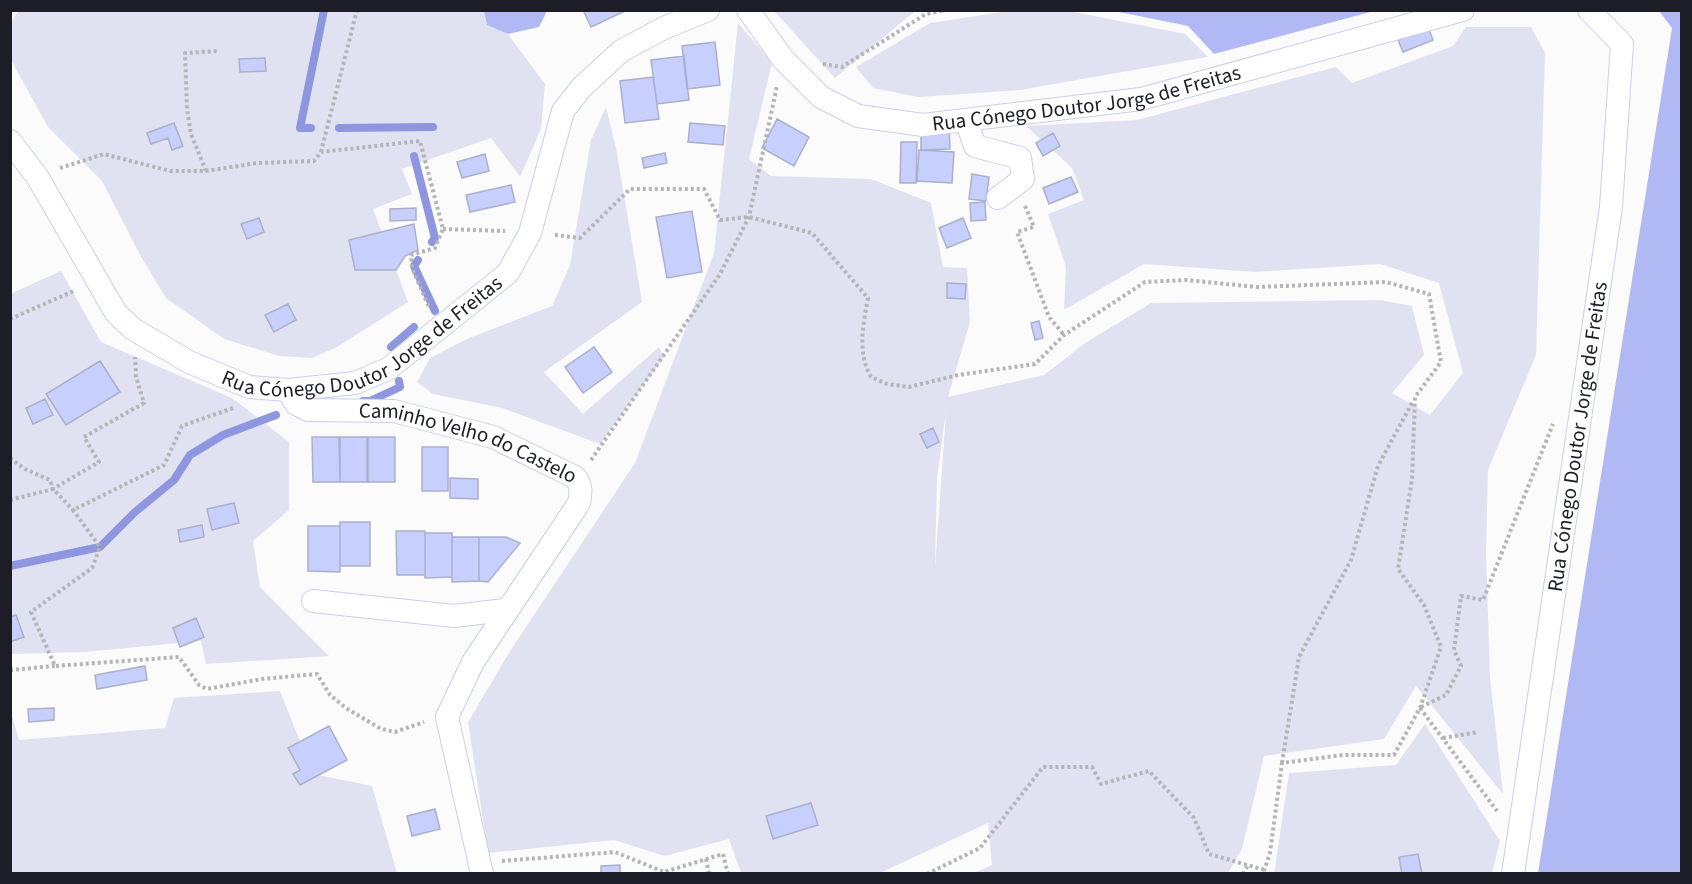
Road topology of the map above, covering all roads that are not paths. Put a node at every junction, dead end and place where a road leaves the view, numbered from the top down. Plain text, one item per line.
1 (708, 10) edge
2 (1463, 10) edge
3 (1588, 10) edge
4 (749, 11) edge
5 (966, 120) junction
6 (10, 141) edge
7 (998, 198) road end
8 (288, 390) junction
9 (313, 601) dead end
10 (505, 610) junction
11 (481, 868) edge
12 (1513, 873) edge

1 - 8 street, Rua Cónego Doutor Jorge de Freitas
2 - 5 street, Rua Cónego Doutor Jorge de Freitas
3 - 12 street, Rua Cónego Doutor Jorge de Freitas
4 - 5 street, Rua Cónego Doutor Jorge de Freitas
5 - 7 street
6 - 8 street, Rua Cónego Doutor Jorge de Freitas
8 - 10 street, Caminho Velho do Castelo
9 - 10 street
10 - 11 street, Caminho Velho do Castelo

